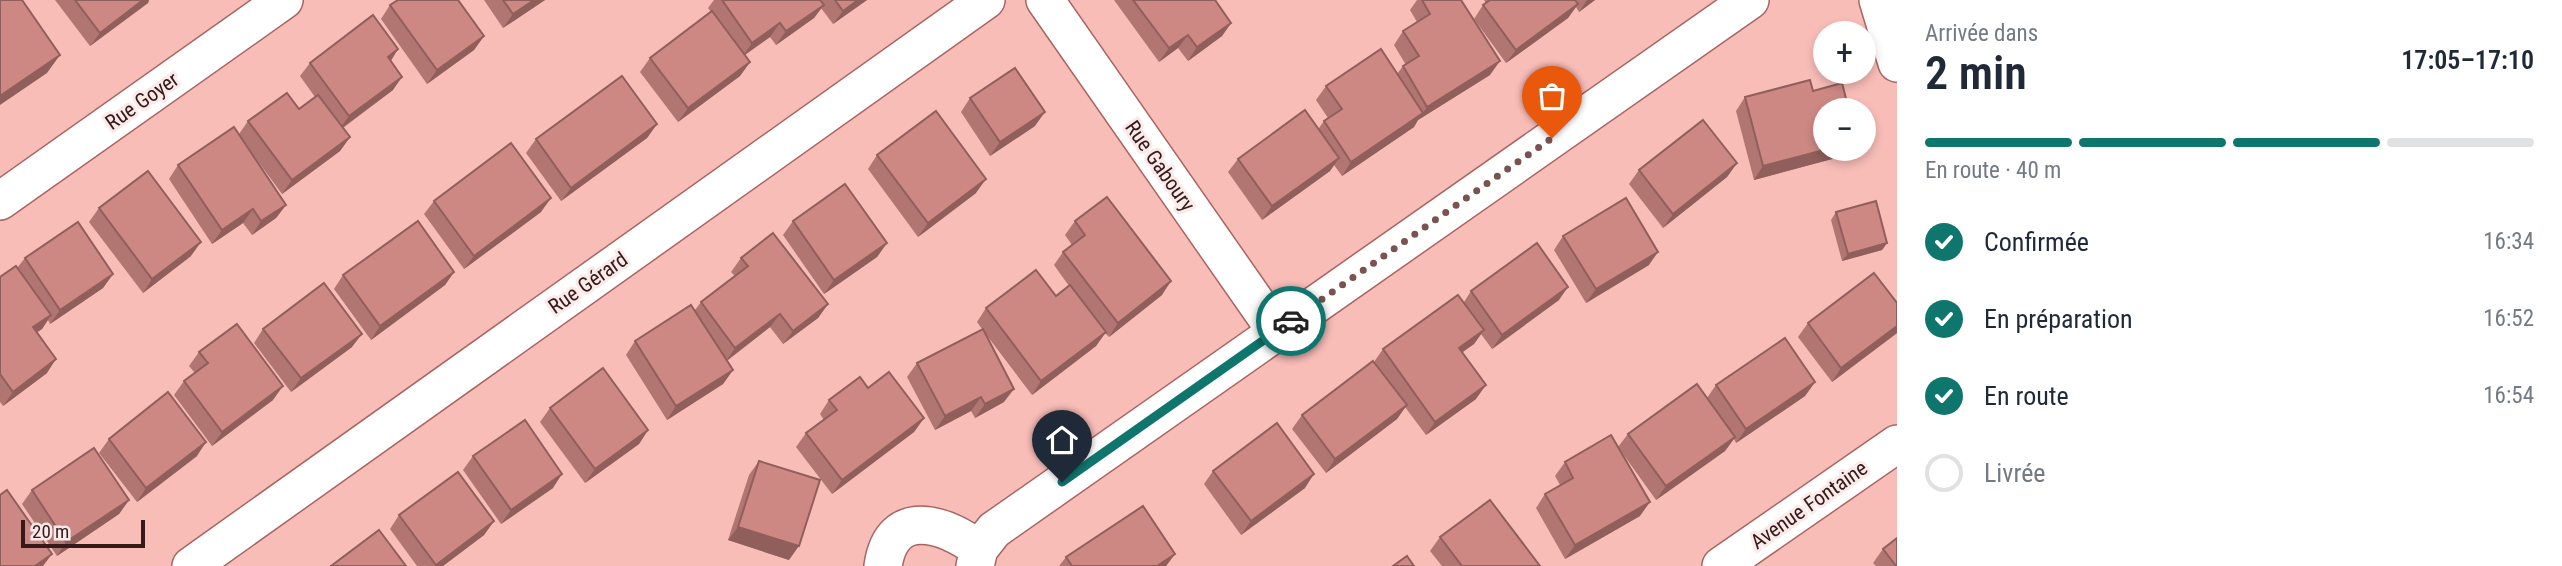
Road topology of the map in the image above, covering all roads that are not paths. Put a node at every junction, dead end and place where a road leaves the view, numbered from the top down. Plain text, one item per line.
1 (284, 0) edge
2 (986, 0) edge
3 (1045, 0) edge
4 (1750, 0) edge
5 (1878, 0) edge
6 (1897, 63) edge
7 (0, 201) edge
8 (1276, 331) junction
9 (1897, 444) edge
10 (977, 557) edge
11 (191, 566) edge
12 (883, 566) edge
13 (1721, 566) edge

1 - 7 street, Rue Goyer
2 - 11 street, Rue Gérard
3 - 8 street, Rue Gaboury
4 - 8 street
5 - 6 street
8 - 10 street
9 - 13 street, Avenue Fontaine
10 - 12 street

